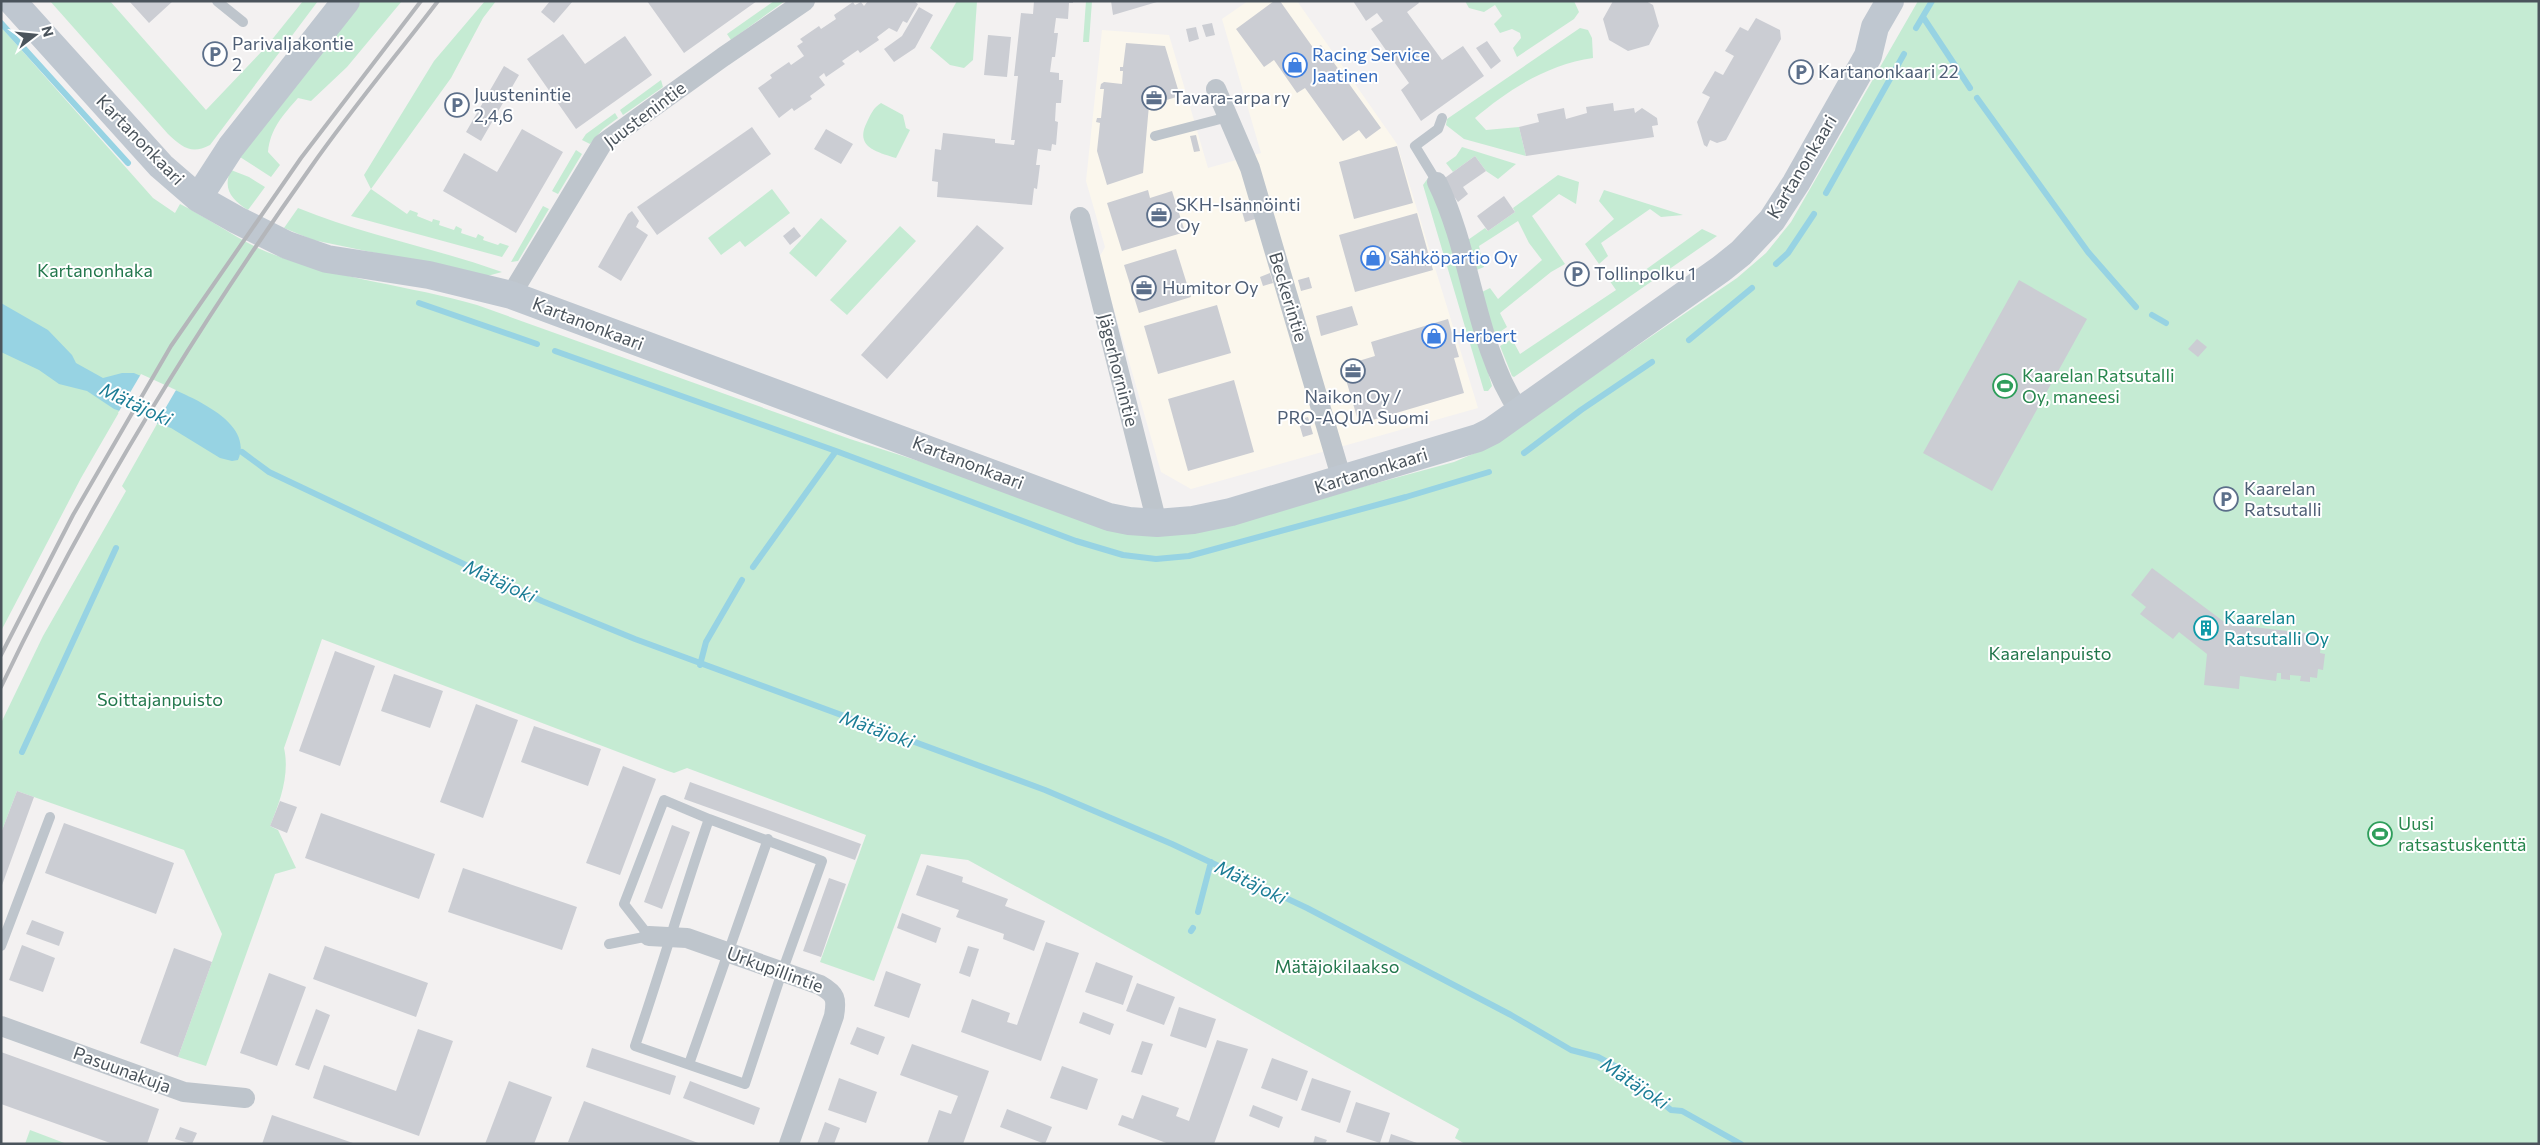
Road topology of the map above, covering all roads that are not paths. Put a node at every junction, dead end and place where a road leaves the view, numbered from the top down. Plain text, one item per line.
1 (12, 1) edge
2 (217, 1) edge
3 (346, 1) edge
4 (805, 1) edge
5 (1890, 1) edge
6 (1903, 1) edge
7 (243, 22) dead end
8 (1868, 56) junction
9 (1216, 89) dead end
10 (1228, 117) junction
11 (1442, 118) dead end
12 (1155, 136) dead end
13 (1437, 182) joint
14 (198, 198) junction
15 (1080, 217) dead end
16 (511, 295) junction
17 (1519, 411) junction
18 (1342, 480) junction
19 (1157, 523) junction
20 (50, 817) dead end
21 (709, 819) junction
22 (768, 840) junction
23 (649, 936) junction
24 (672, 938) junction
25 (609, 944) dead end
26 (1, 946) edge
27 (728, 952) junction
28 (782, 972) junction
29 (1, 1026) edge
30 (689, 1064) junction
31 (245, 1098) dead end
32 (789, 1144) edge

1 - 14 street, Kartanonkaari
2 - 7 lane
3 - 14 street
4 - 16 street, Juustenintie
5 - 8 street, Kartanonkaari
6 - 8 street, Kartanonkaari
8 - 17 street, Kartanonkaari
9 - 10 street, Beckerintie
10 - 12 lane
10 - 18 street, Beckerintie
11 - 13 lane
13 - 17 street
14 - 16 street, Kartanonkaari
15 - 19 street, Jägerhornintie
16 - 19 street, Kartanonkaari
17 - 18 street, Kartanonkaari
18 - 19 street, Kartanonkaari
20 - 26 lane
21 - 22 lane
21 - 23 lane
21 - 24 lane
22 - 27 lane
22 - 28 lane
23 - 24 street, Urkupillintie
23 - 25 lane
24 - 27 street, Urkupillintie
24 - 30 lane
27 - 28 street, Urkupillintie
27 - 30 lane
28 - 30 lane
28 - 32 street, Urkupillintie
29 - 31 street, Pasuunakuja

